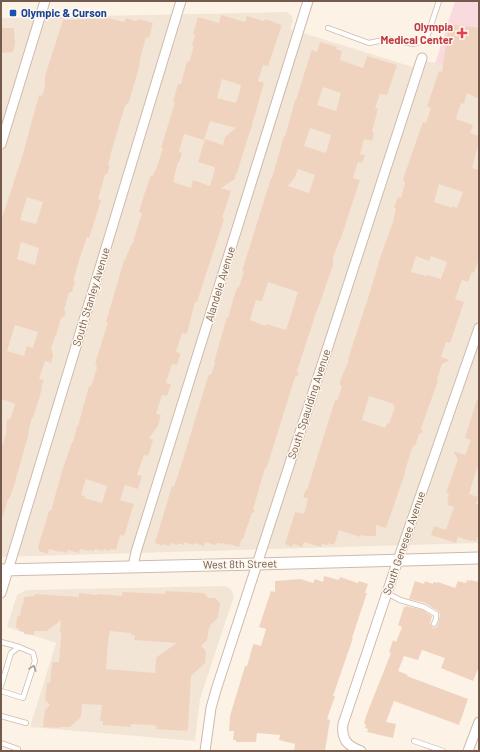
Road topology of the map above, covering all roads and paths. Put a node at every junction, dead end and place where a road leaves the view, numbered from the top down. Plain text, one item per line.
1 (44, 1) edge
2 (181, 1) edge
3 (308, 1) edge
4 (438, 1) edge
5 (328, 28) dead end
6 (422, 58) dead end
7 (1, 144) edge
8 (479, 328) edge
9 (479, 558) edge
10 (398, 560) junction
11 (257, 564) junction
12 (133, 566) junction
13 (4, 570) edge
14 (1, 593) edge
15 (387, 593) junction
16 (434, 624) dead end
17 (1, 642) edge
18 (19, 647) junction
19 (1, 686) edge
20 (1, 691) edge
21 (1, 716) edge
22 (479, 722) edge
23 (26, 723) dead end
24 (414, 741) dead end
25 (1, 743) edge
26 (18, 749) dead end
27 (206, 751) edge
28 (361, 751) edge
29 (443, 751) edge
30 (468, 751) edge

1 - 7 street
2 - 13 street, South Stanley Avenue
3 - 12 street, Alandele Avenue
4 - 5 lane
6 - 11 street, South Spaulding Avenue
8 - 10 street, South Genesee Avenue
9 - 10 street, West 8th Street
10 - 11 street, West 8th Street
10 - 15 street, South Genesee Avenue
11 - 12 street, West 8th Street
11 - 27 street, South Spaulding Avenue
12 - 13 street, West 8th Street
13 - 14 street, South Stanley Avenue
15 - 16 lane
15 - 28 street, South Genesee Avenue
17 - 18 lane
18 - 19 lane
20 -> 18 lane
21 - 23 lane
22 - 30 street
24 - 29 lane
25 - 26 lane

